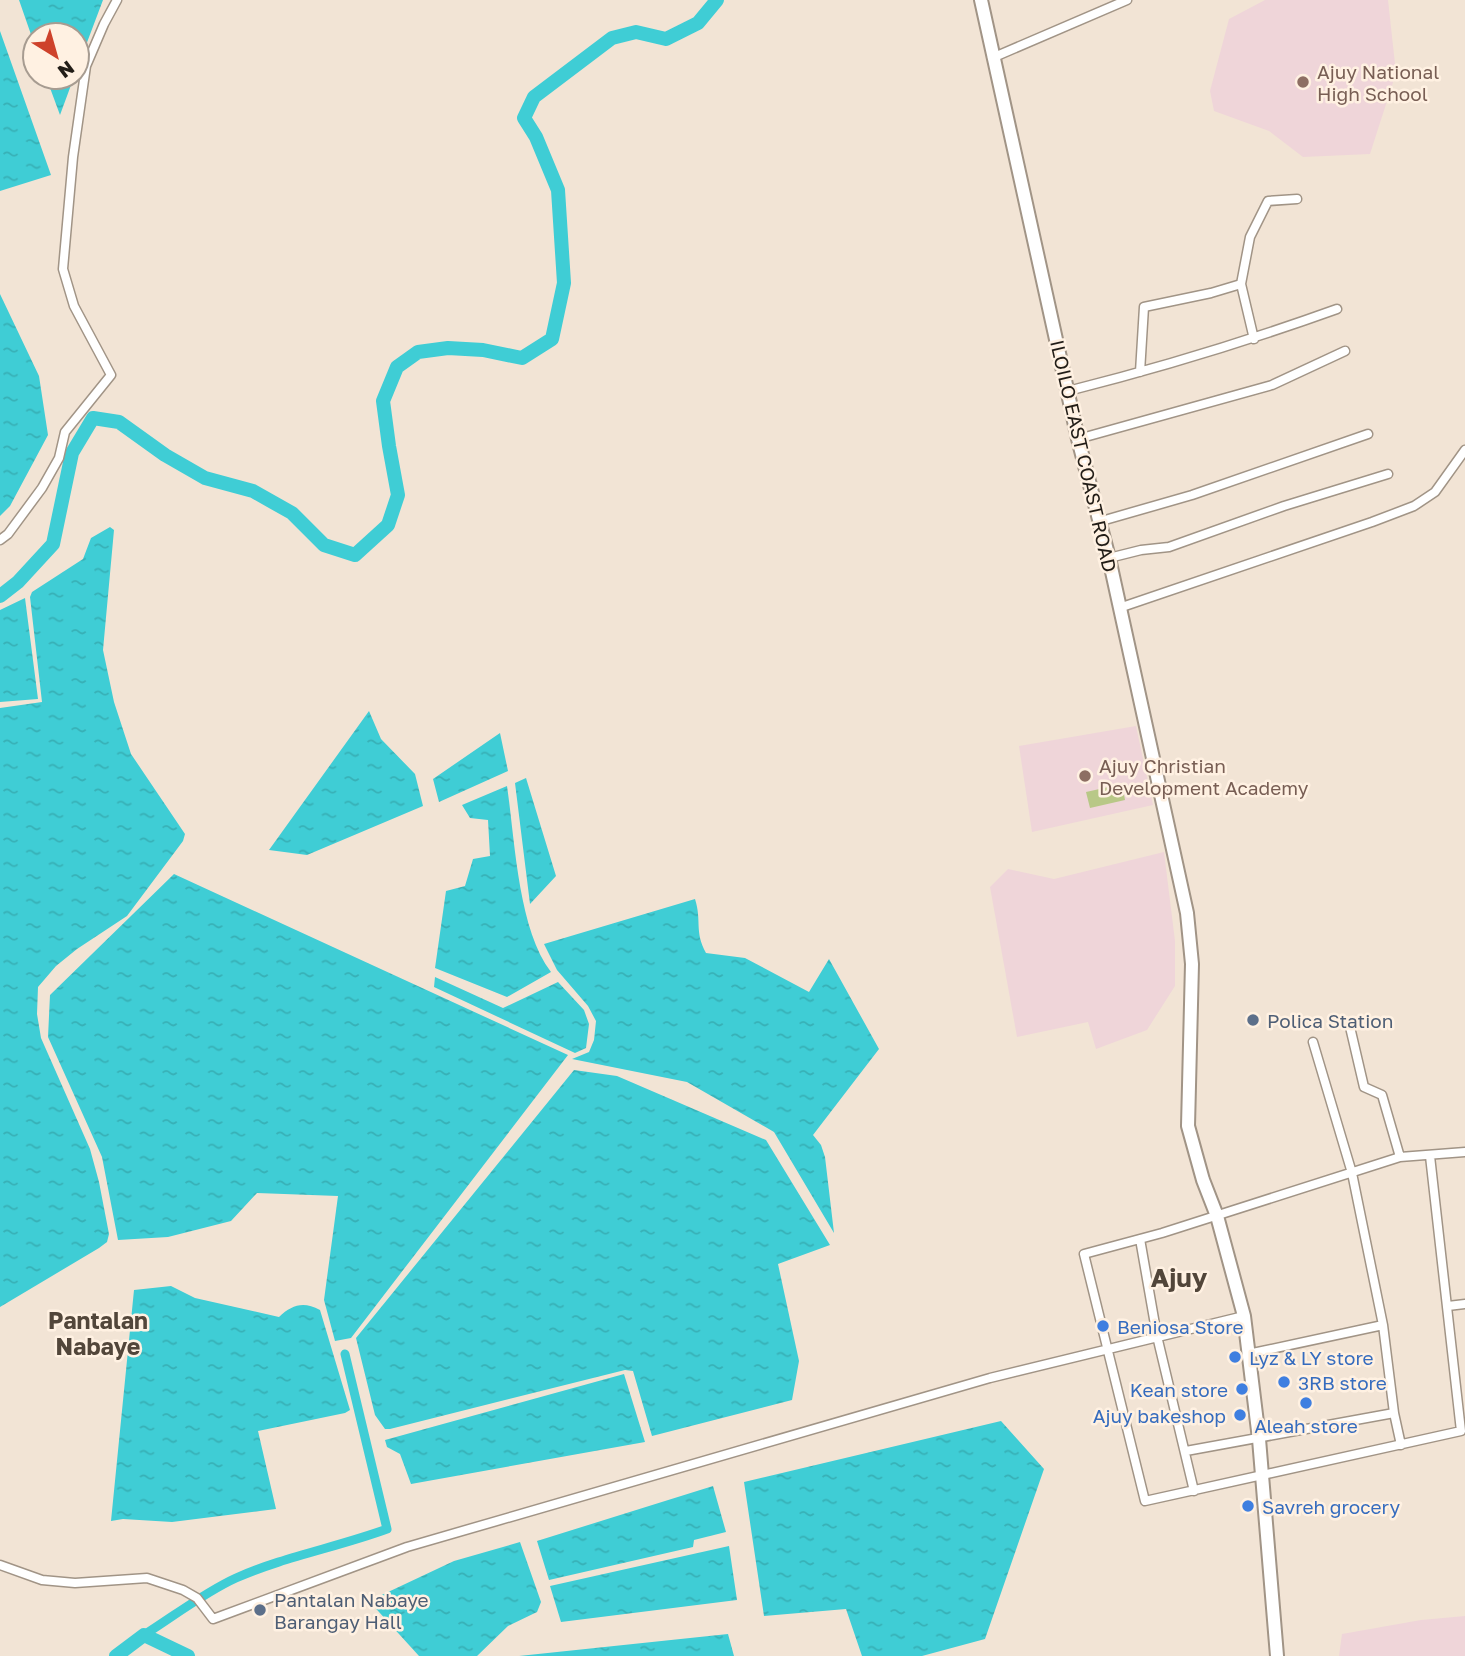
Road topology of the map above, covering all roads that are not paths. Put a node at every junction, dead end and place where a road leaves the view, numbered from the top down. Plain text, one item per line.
1 (117, 0) edge
2 (981, 0) edge
3 (1127, 0) edge
4 (992, 58) junction
5 (1297, 199) dead end
6 (1241, 284) junction
7 (1337, 309) dead end
8 (1254, 339) junction
9 (1345, 351) dead end
10 (1140, 372) junction
11 (1068, 391) junction
12 (1368, 434) dead end
13 (1078, 439) junction
14 (1465, 450) edge
15 (1388, 474) dead end
16 (1098, 522) junction
17 (0, 540) edge
18 (1109, 558) junction
19 (1118, 608) junction
20 (1350, 1027) dead end
21 (1313, 1042) dead end
22 (1465, 1152) edge
23 (1430, 1156) junction
24 (1400, 1157) junction
25 (1352, 1173) junction
26 (1217, 1216) junction
27 (1140, 1239) junction
28 (1465, 1304) edge
29 (1448, 1306) junction
30 (1244, 1316) junction
31 (1383, 1325) junction
32 (1157, 1336) junction
33 (1109, 1348) junction
34 (1248, 1354) junction
35 (1394, 1413) junction
36 (1259, 1440) junction
37 (1401, 1444) junction
38 (1186, 1451) junction
39 (1261, 1477) junction
40 (1194, 1491) junction
41 (0, 1565) edge
42 (1277, 1656) edge

1 - 17 street
2 - 4 main road, ILOILO EAST COAST ROAD
3 - 4 street
4 - 11 main road, ILOILO EAST COAST ROAD
5 - 6 street
6 - 8 street
6 - 10 street
7 - 8 street
8 - 10 street
9 - 13 street
10 - 11 street
11 - 13 main road, ILOILO EAST COAST ROAD
12 - 16 street
13 - 16 main road, ILOILO EAST COAST ROAD
14 - 19 street
15 - 18 street
16 - 18 main road, ILOILO EAST COAST ROAD
18 - 19 main road, ILOILO EAST COAST ROAD
19 - 26 main road, ILOILO EAST COAST ROAD
20 - 24 street
21 - 25 street
22 - 23 street
23 - 24 street
23 - 29 street
24 - 25 street
25 - 26 street
25 - 31 street
26 - 27 street
26 - 30 main road, ILOILO EAST COAST ROAD
27 - 32 street
27 - 33 street
28 - 29 street
29 - 37 street
30 - 32 street
30 - 34 main road, ILOILO EAST COAST ROAD
31 - 34 street
31 - 35 street
32 - 33 street
32 - 38 street
33 - 40 street
33 - 41 street
34 - 36 main road, ILOILO EAST COAST ROAD
35 - 36 street
35 - 37 street
36 - 38 street
36 - 39 main road, ILOILO EAST COAST ROAD
37 - 39 street
38 - 40 street
39 - 40 street
39 - 42 main road, ILOILO EAST COAST ROAD

